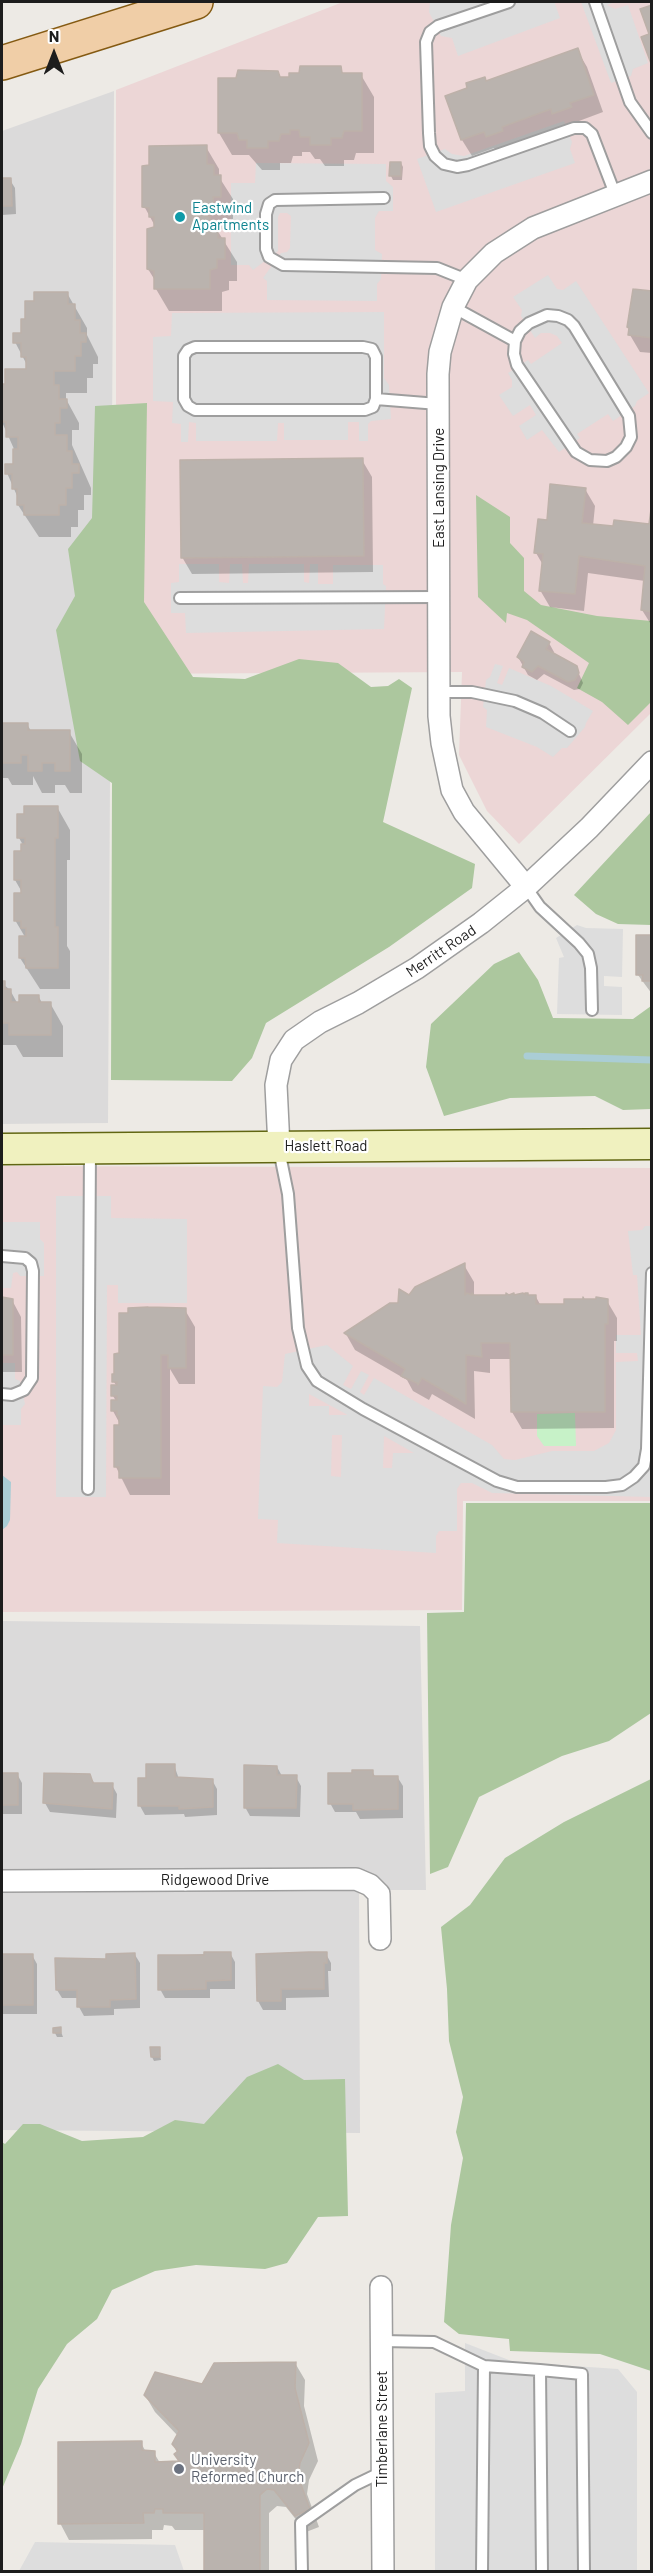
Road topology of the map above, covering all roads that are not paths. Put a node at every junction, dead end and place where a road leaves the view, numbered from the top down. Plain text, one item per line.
1 (196, 2) edge
2 (509, 2) edge
3 (595, 2) edge
4 (2, 63) edge
5 (651, 133) edge
6 (651, 181) edge
7 (615, 194) junction
8 (384, 198) dead end
9 (467, 280) junction
10 (453, 307) junction
11 (515, 341) junction
12 (376, 399) junction
13 (438, 404) junction
14 (440, 597) junction
15 (180, 598) dead end
16 (440, 692) junction
17 (570, 731) dead end
18 (651, 762) edge
19 (526, 887) junction
20 (592, 1010) dead end
21 (651, 1144) edge
22 (279, 1147) junction
23 (2, 1149) edge
24 (90, 1149) junction
25 (2, 1256) edge
26 (651, 1273) edge
27 (2, 1394) edge
28 (88, 1489) dead end
29 (2, 1881) edge
30 (380, 1939) dead end
31 (381, 2287) dead end
32 (382, 2341) junction
33 (484, 2366) junction
34 (540, 2370) junction
35 (382, 2472) junction
36 (302, 2571) edge
37 (383, 2571) edge
38 (482, 2571) edge
39 (542, 2571) edge
40 (584, 2571) edge

1 - 4 main road
2 - 7 lane
3 - 5 lane
6 - 7 street, East Lansing Drive
7 - 9 street, East Lansing Drive
8 - 9 lane
9 - 10 street, East Lansing Drive
10 - 11 lane
10 - 13 street, East Lansing Drive
11 - 11 lane
12 - 12 lane
12 - 13 lane
13 - 14 street, East Lansing Drive
14 - 15 lane
14 - 16 street, East Lansing Drive
16 - 17 lane
16 - 19 street, East Lansing Drive
18 - 19 street, Merritt Road
19 - 20 lane
19 - 22 street, Merritt Road
21 - 22 main road, Haslett Road
22 - 24 main road, Haslett Road
22 - 26 lane
23 - 24 main road, Haslett Road
24 - 28 lane
25 - 27 lane
29 - 30 street, Ridgewood Drive
31 - 32 street, Timberlane Street
32 - 33 lane
32 - 35 street, Timberlane Street
33 - 34 lane
33 - 38 lane
34 - 39 lane
34 - 40 lane
35 - 36 lane
35 - 37 street, Timberlane Street

